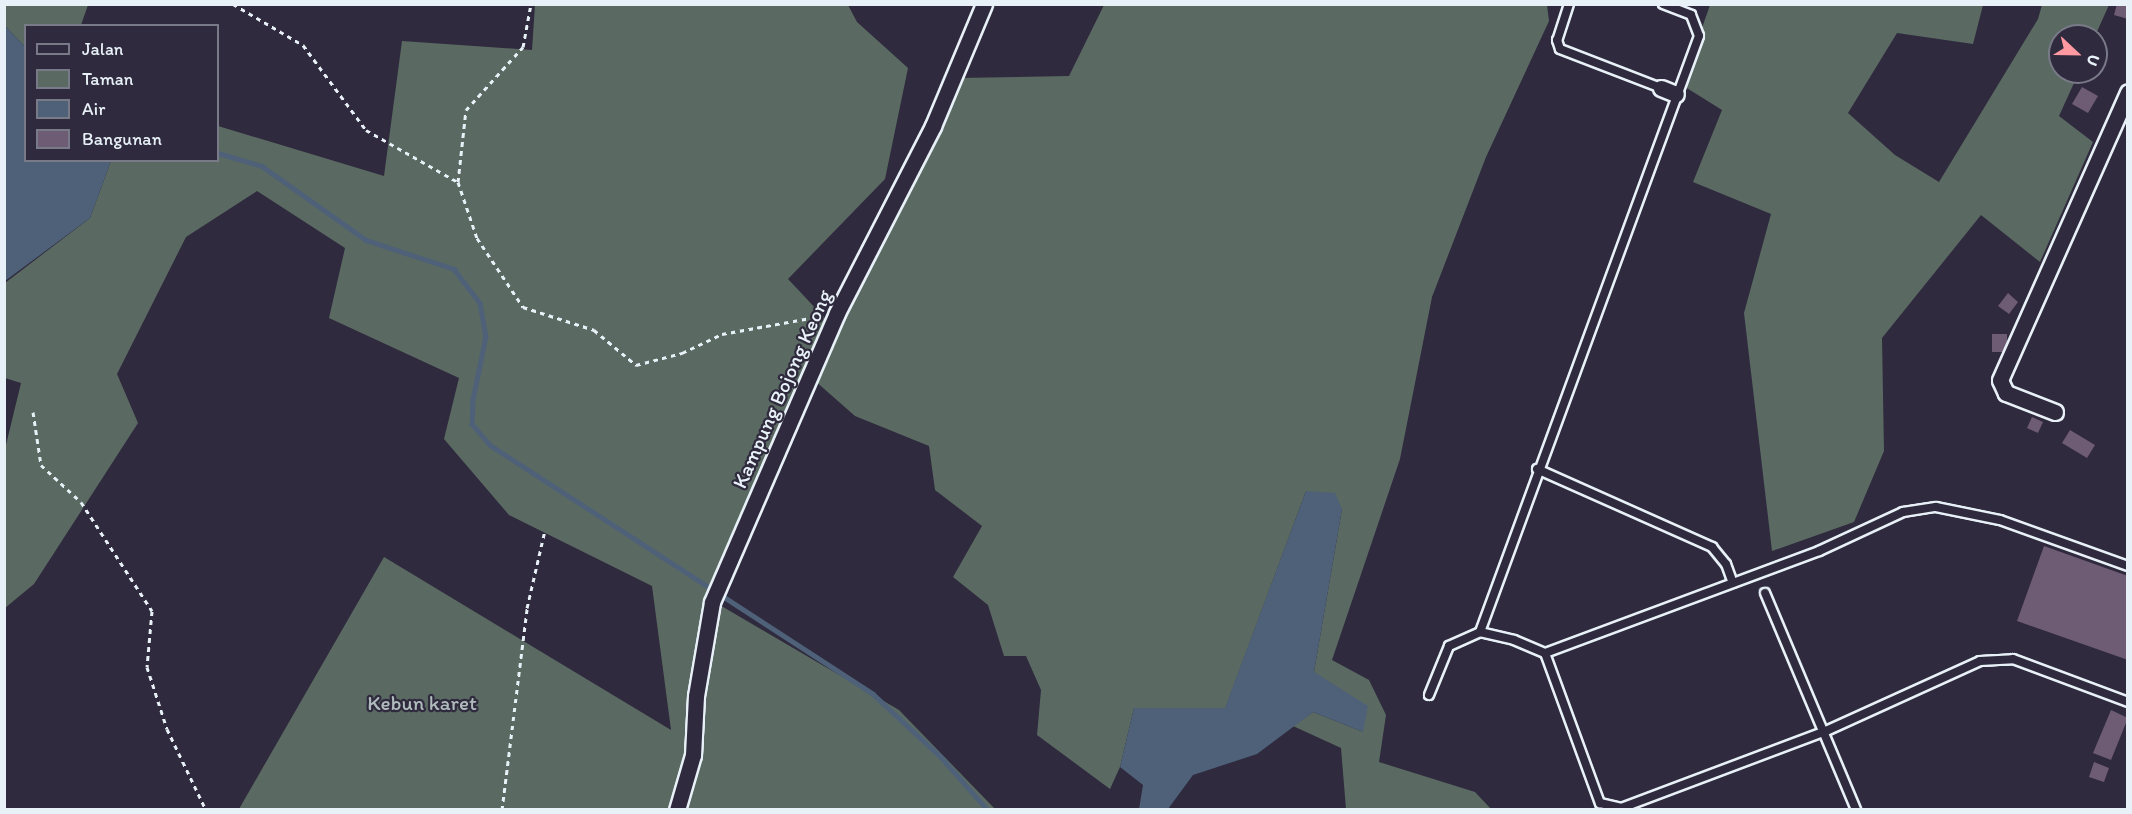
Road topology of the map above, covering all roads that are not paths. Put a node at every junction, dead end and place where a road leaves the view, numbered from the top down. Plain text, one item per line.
1 (984, 4) edge
2 (1569, 4) edge
3 (1664, 4) edge
4 (1661, 88) joint
5 (2127, 92) edge
6 (1676, 94) junction
7 (2055, 412) dead end
8 (1538, 469) junction
9 (2127, 566) edge
10 (1733, 583) junction
11 (1765, 593) dead end
12 (1480, 632) junction
13 (1545, 653) junction
14 (1429, 695) dead end
15 (2127, 702) edge
16 (1826, 731) junction
17 (677, 810) edge
18 (1856, 810) edge

1 - 17 street, Kampung Bojong Keong
2 - 4 lane
3 - 6 lane
4 - 6 street
5 - 7 street
6 - 8 lane
8 - 10 lane
8 - 12 lane
9 - 10 lane
10 - 13 lane
11 - 16 lane
12 - 13 lane
12 - 14 lane
13 - 16 lane
15 - 16 lane
16 - 18 lane

